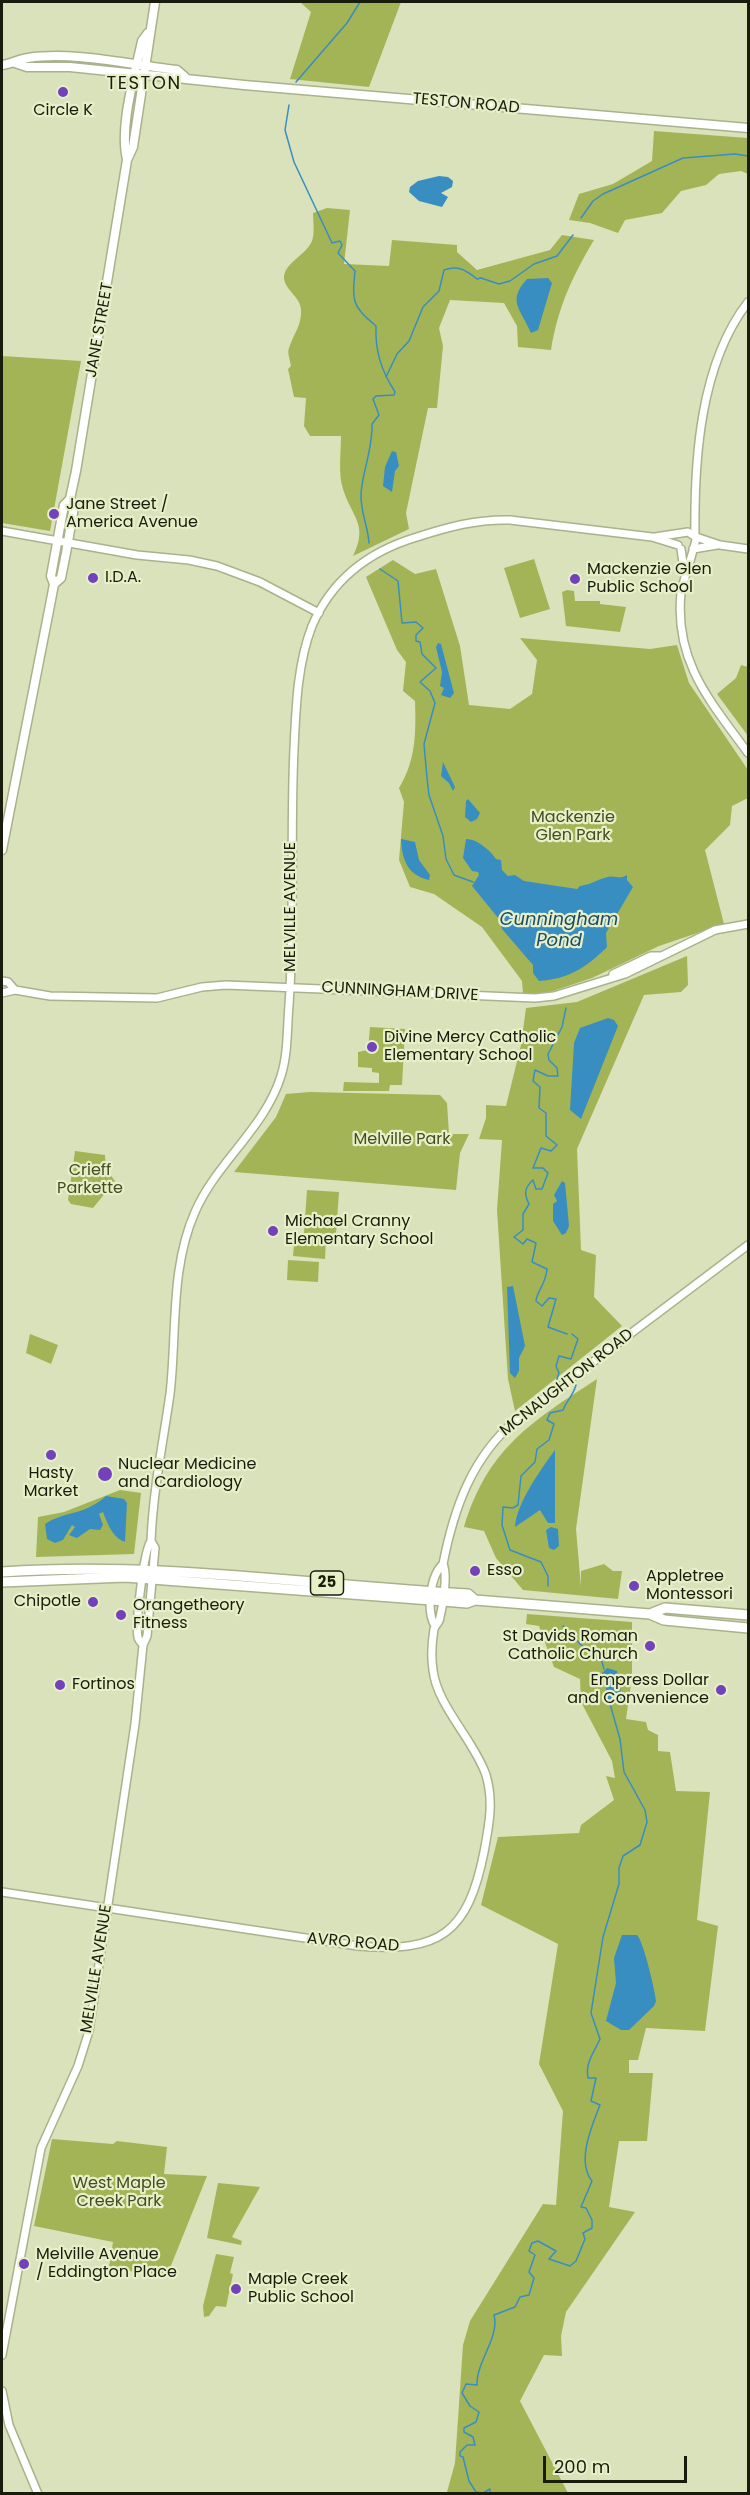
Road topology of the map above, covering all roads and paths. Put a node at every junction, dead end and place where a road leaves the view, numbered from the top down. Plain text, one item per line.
1 (155, 2) edge
2 (2, 65) edge
3 (141, 71) junction
4 (748, 128) edge
5 (748, 302) edge
6 (70, 500) junction
7 (693, 512) junction
8 (2, 531) edge
9 (681, 534) junction
10 (652, 537) junction
11 (696, 537) junction
12 (57, 541) junction
13 (67, 543) junction
14 (720, 545) junction
15 (680, 547) junction
16 (748, 549) edge
17 (692, 550) junction
18 (684, 573) junction
19 (54, 584) junction
20 (319, 613) junction
21 (748, 753) edge
22 (2, 850) edge
23 (748, 924) edge
24 (2, 981) edge
25 (291, 986) junction
26 (15, 990) junction
27 (2, 993) edge
28 (748, 1245) edge
29 (2, 1572) edge
30 (147, 1574) junction
31 (2, 1582) edge
32 (437, 1596) junction
33 (650, 1614) junction
34 (748, 1615) edge
35 (748, 1628) edge
36 (2, 1892) edge
37 (106, 1909) junction
38 (2, 2355) edge
39 (2, 2391) edge
40 (38, 2493) edge

1 - 3 main road, JANE STREET
2 - 3 main road, TESTON ROAD
3 - 4 main road, TESTON ROAD
3 - 6 main road, JANE STREET
5 - 7 street
6 - 12 main road, JANE STREET
6 - 13 main road, JANE STREET
7 - 9 street
7 - 11 street
8 - 12 street
9 - 10 street, MELVILLE AVENUE
9 - 11 street
9 - 15 street
10 - 15 street, MELVILLE AVENUE
10 - 20 street, MELVILLE AVENUE
11 - 14 street
11 - 17 street
12 - 13 street
12 - 19 main road, JANE STREET
13 - 19 main road, JANE STREET
13 - 20 street
14 - 16 street
14 - 17 street
15 - 17 street
15 - 18 street
17 - 18 street
18 - 21 street
19 - 22 main road, JANE STREET
20 - 25 street, MELVILLE AVENUE
23 - 25 street, CUNNINGHAM DRIVE
24 - 26 street, CUNNINGHAM DRIVE
25 - 26 street, CUNNINGHAM DRIVE
25 - 30 street, MELVILLE AVENUE
26 - 27 street, CUNNINGHAM DRIVE
28 - 32 street, MCNAUGHTON ROAD
29 - 30 main road, 25
30 - 31 main road, 25
30 - 32 main road, 25
30 - 37 street, MELVILLE AVENUE
32 - 33 main road, 25
32 - 37 street, AVRO ROAD
33 - 34 main road, 25
33 - 35 main road, 25
36 - 37 street, AVRO ROAD
37 - 38 street, MELVILLE AVENUE
39 - 40 street

